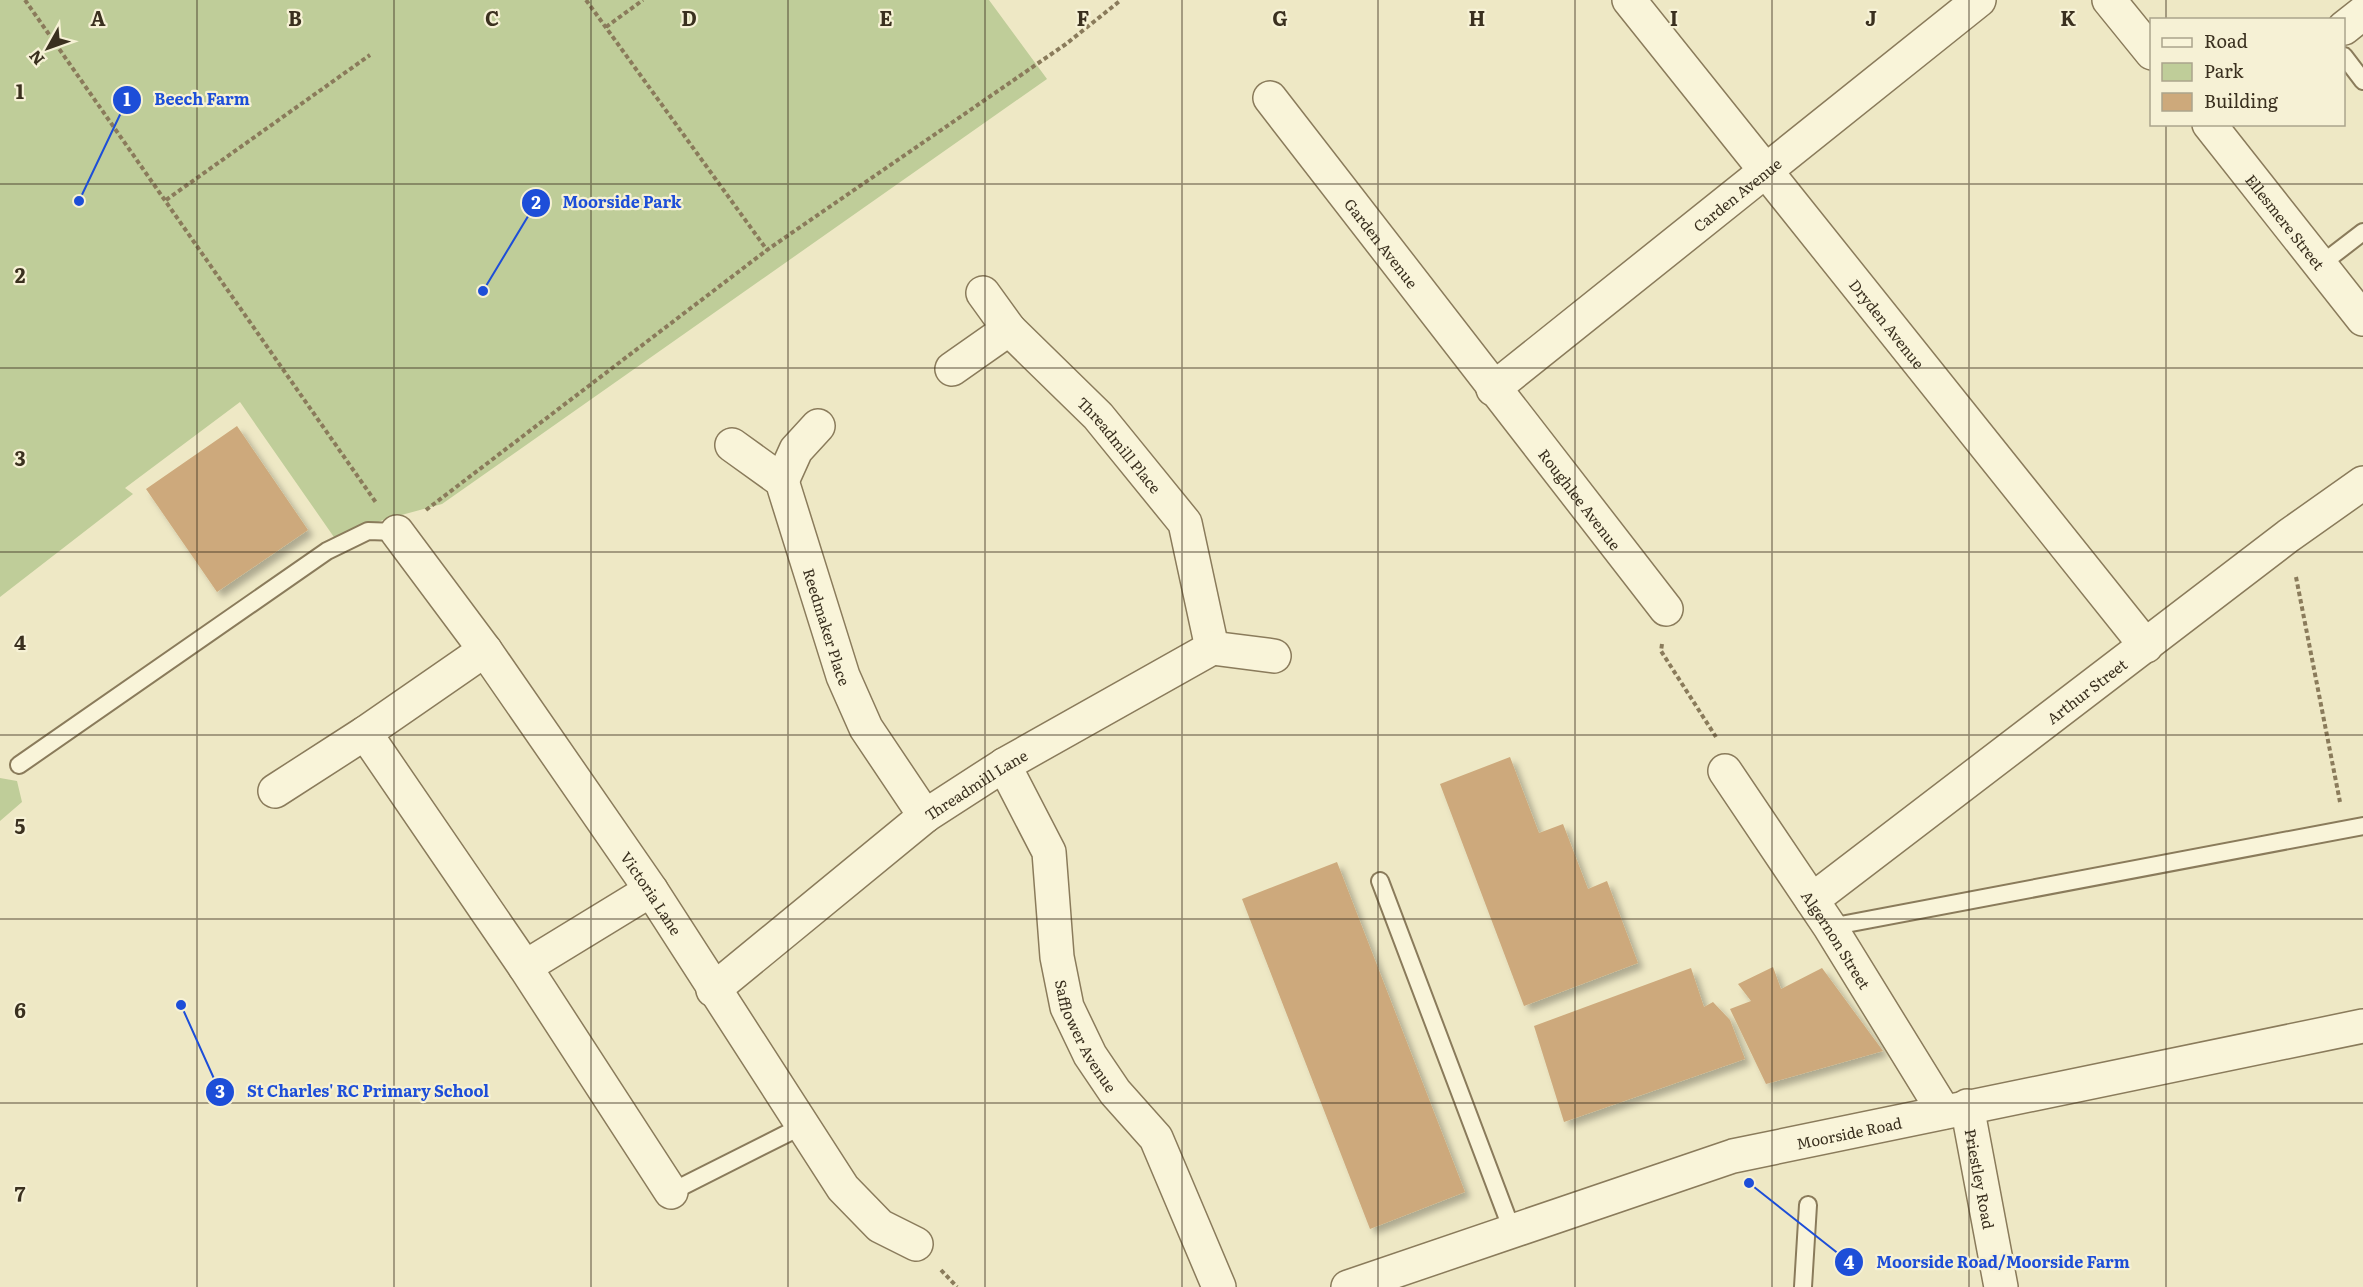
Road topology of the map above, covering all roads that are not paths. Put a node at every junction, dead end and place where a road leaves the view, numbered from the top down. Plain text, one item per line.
1 (1629, 0) edge
2 (1979, 0) edge
3 (2109, 0) edge
4 (2363, 13) edge
5 (2345, 26) edge
6 (2150, 52) edge
7 (2345, 58) edge
8 (2363, 81) edge
9 (1270, 98) dead end
10 (2214, 126) edge
11 (1764, 170) junction
12 (2363, 232) edge
13 (2320, 265) junction
14 (983, 293) dead end
15 (2363, 319) edge
16 (1009, 329) junction
17 (951, 369) dead end
18 (1493, 389) junction
19 (818, 426) dead end
20 (732, 446) dead end
21 (782, 482) junction
22 (2363, 483) edge
23 (397, 532) joint
24 (1666, 609) road end
25 (2146, 646) junction
26 (1212, 648) junction
27 (485, 650) junction
28 (1274, 656) dead end
29 (365, 734) junction
30 (19, 765) dead end
31 (1004, 765) junction
32 (1725, 771) road end
33 (275, 791) dead end
34 (925, 816) junction
35 (2363, 826) edge
36 (1380, 881) dead end
37 (651, 890) junction
38 (1821, 914) junction
39 (525, 967) junction
40 (713, 990) junction
41 (2363, 1026) edge
42 (1956, 1109) junction
43 (802, 1125) junction
44 (671, 1192) joint
45 (1808, 1205) dead end
46 (1512, 1230) junction
47 (916, 1244) dead end
48 (1220, 1287) edge
49 (1348, 1287) edge
50 (1803, 1287) edge
51 (2001, 1287) edge

1 - 11 street, Dryden Avenue
2 - 11 street, Carden Avenue
3 - 6 street
4 - 5 street
7 - 8 lane
9 - 18 street, Garden Avenue
10 - 13 street, Ellesmere Street
11 - 18 street, Carden Avenue
11 - 25 street, Dryden Avenue
12 - 13 lane
13 - 15 street, Ellesmere Street
14 - 16 street, Threadmill Place
16 - 17 street
16 - 26 street, Threadmill Place
18 - 24 street, Roughlee Avenue
19 - 21 street
20 - 21 street
21 - 34 street, Reedmaker Place
22 - 25 street, Arthur Street
23 - 27 street, Victoria Lane
23 - 30 lane
25 - 38 street, Arthur Street
26 - 28 street
26 - 31 street, Threadmill Lane
27 - 29 street
27 - 37 street, Victoria Lane
29 - 33 street
29 - 39 street
31 - 34 street, Threadmill Lane
31 - 48 street, Safflower Avenue
32 - 38 street, Algernon Street
34 - 40 street, Threadmill Lane
35 - 38 lane
36 - 46 lane
37 - 39 street
37 - 40 street, Victoria Lane
38 - 42 street, Algernon Street
39 - 44 street
40 - 43 street, Victoria Lane
41 - 42 street, Moorside Road
42 - 46 street, Moorside Road
42 - 51 street, Priestley Road
43 - 44 lane
43 - 47 street, Victoria Lane
45 - 50 lane
46 - 49 street, Moorside Road

